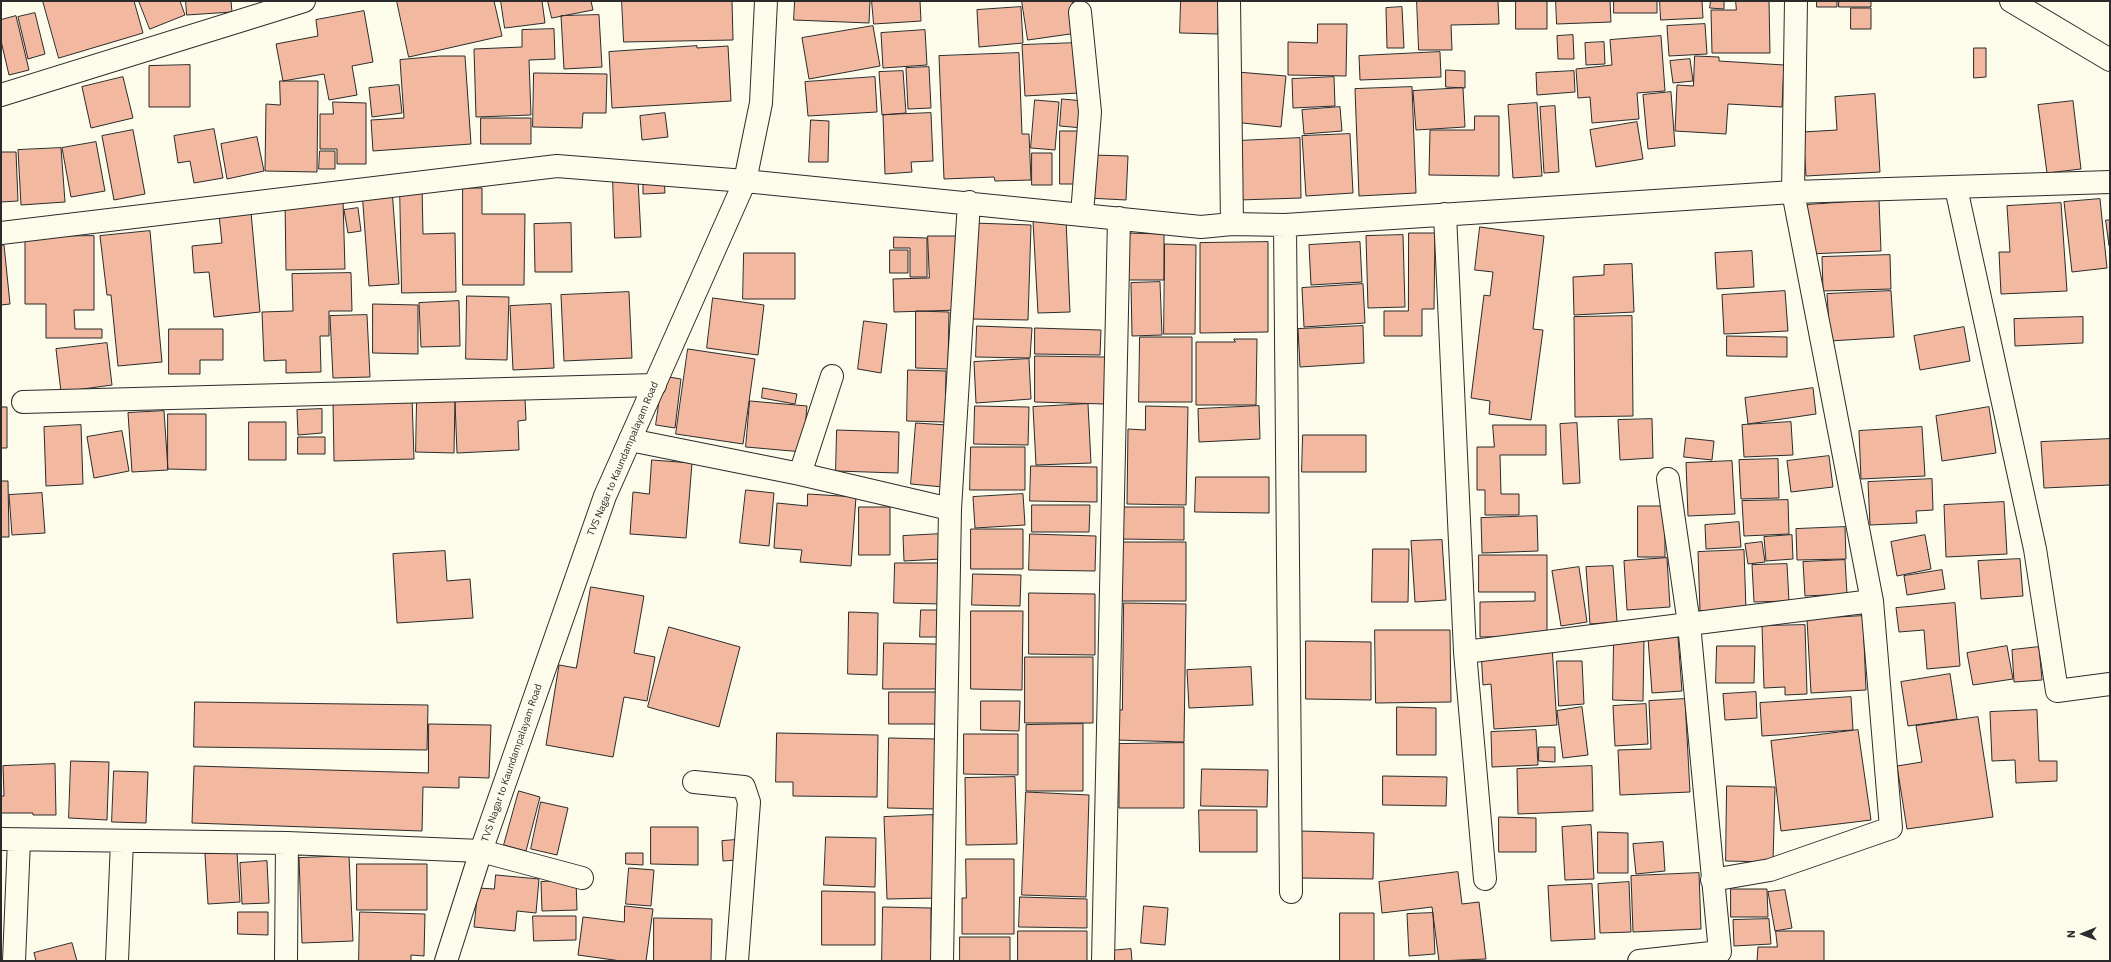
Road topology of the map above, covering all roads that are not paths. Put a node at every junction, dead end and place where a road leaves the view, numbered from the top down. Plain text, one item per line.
1 (304, 1) edge
2 (766, 1) edge
3 (1229, 1) edge
4 (1796, 1) edge
5 (2011, 1) edge
6 (1080, 12) dead end
7 (2110, 60) edge
8 (1, 95) edge
9 (745, 181) junction
10 (2110, 182) edge
11 (1956, 188) junction
12 (1793, 192) junction
13 (969, 202) junction
14 (1082, 214) junction
15 (1445, 214) junction
16 (1119, 218) junction
17 (1232, 224) junction
18 (1285, 225) junction
19 (1, 233) edge
20 (832, 376) dead end
21 (655, 385) junction
22 (23, 402) dead end
23 (630, 440) junction
24 (800, 474) junction
25 (1668, 479) dead end
26 (950, 509) junction
27 (1872, 601) junction
28 (1689, 624) junction
29 (1465, 652) junction
30 (2110, 684) edge
31 (694, 782) dead end
32 (10, 839) edge
33 (122, 841) junction
34 (287, 843) junction
35 (481, 851) junction
36 (582, 878) dead end
37 (1485, 879) dead end
38 (1712, 880) junction
39 (1291, 892) dead end
40 (1720, 957) edge
41 (14, 961) edge
42 (118, 961) edge
43 (286, 961) edge
44 (446, 961) edge
45 (738, 961) edge
46 (942, 961) edge
47 (1103, 961) edge
48 (1639, 961) edge

1 - 8 street
2 - 9 street, TVS Nagar to Kaundampalayam Road
3 - 17 street
4 - 12 street
5 - 7 street
6 - 14 street
9 - 13 street
9 - 19 street
9 - 21 street, TVS Nagar to Kaundampalayam Road
10 - 11 street
11 - 12 street
11 - 30 street
12 - 15 street
12 - 27 street
13 - 14 street
13 - 26 street
14 - 16 street
15 - 18 street
15 - 29 street
16 - 17 street
16 - 47 street
17 - 18 street
18 - 39 street
20 - 24 street
21 - 22 street
21 - 23 street, TVS Nagar to Kaundampalayam Road
23 - 24 street
23 - 35 street, TVS Nagar to Kaundampalayam Road
24 - 26 street
25 - 28 street
26 - 46 street
27 - 28 street
27 - 38 street
28 - 29 street
28 - 38 street
29 - 37 street
31 - 45 street
32 - 33 street
32 - 41 street
33 - 34 street
33 - 42 street
34 - 35 street
34 - 43 street
35 - 36 street
35 - 44 street, TVS Nagar to Kaundampalayam Road
38 - 40 street
40 - 48 street

